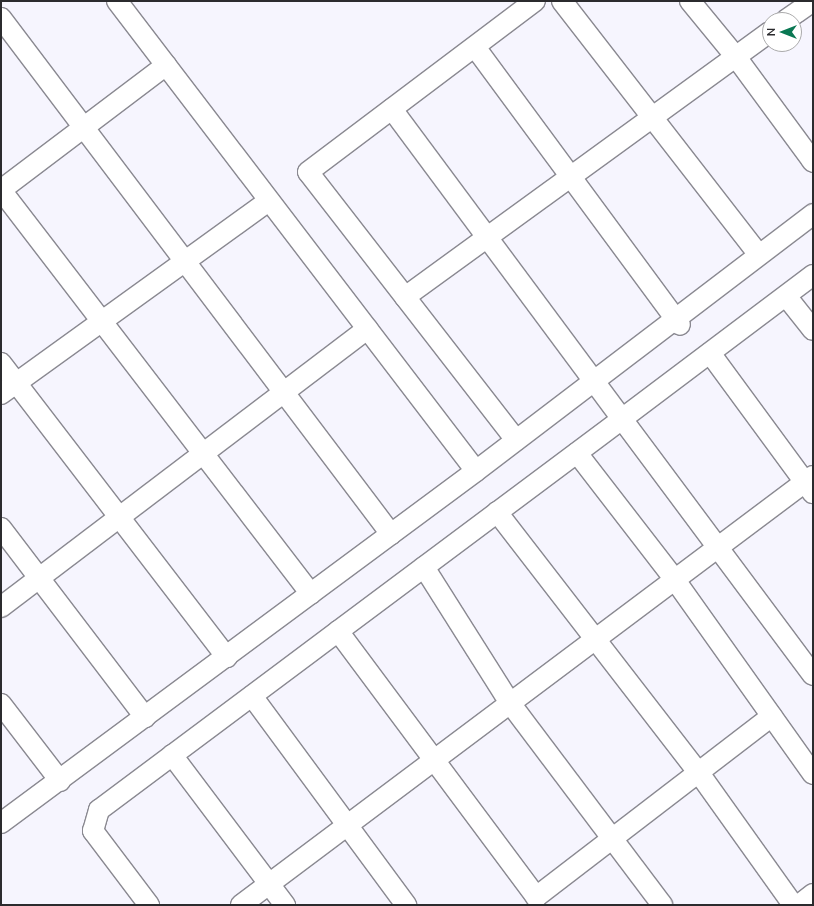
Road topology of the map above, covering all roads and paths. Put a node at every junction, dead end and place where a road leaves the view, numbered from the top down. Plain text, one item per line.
1 (117, 1) edge
2 (535, 1) edge
3 (562, 1) edge
4 (690, 1) edge
5 (813, 1) edge
6 (797, 12) edge
7 (1, 18) edge
8 (762, 38) edge
9 (475, 47) junction
10 (736, 57) junction
11 (166, 65) junction
12 (392, 109) junction
13 (653, 117) junction
14 (84, 127) junction
15 (813, 162) edge
16 (571, 177) junction
17 (1, 190) edge
18 (269, 201) junction
19 (813, 214) edge
20 (487, 238) junction
21 (759, 255) junction
22 (185, 262) junction
23 (813, 275) edge
24 (786, 296) junction
25 (405, 297) junction
26 (102, 322) junction
27 (678, 322) junction
28 (367, 329) junction
29 (813, 330) edge
30 (710, 353) junction
31 (1, 363) edge
32 (593, 382) junction
33 (9, 389) edge
34 (284, 392) junction
35 (622, 419) junction
36 (516, 440) junction
37 (577, 452) junction
38 (203, 453) junction
39 (476, 471) junction
40 (810, 484) edge
41 (497, 512) junction
42 (120, 517) junction
43 (1, 528) edge
44 (391, 534) junction
45 (717, 548) junction
46 (424, 567) junction
47 (39, 578) junction
48 (675, 580) junction
49 (311, 594) junction
50 (1, 607) edge
51 (338, 631) junction
52 (594, 640) junction
53 (227, 656) junction
54 (813, 675) edge
55 (252, 696) junction
56 (510, 703) junction
57 (1, 704) edge
58 (772, 716) junction
59 (145, 717) junction
60 (172, 755) junction
61 (434, 760) junction
62 (699, 772) junction
63 (813, 774) edge
64 (60, 781) junction
65 (1, 823) edge
66 (347, 825) junction
67 (612, 839) junction
68 (269, 884) junction
69 (813, 894) edge
70 (535, 902) edge
71 (149, 905) edge
72 (241, 905) edge
73 (285, 905) edge
74 (406, 905) edge
75 (662, 905) edge
76 (793, 905) edge
77 (799, 905) edge

1 - 11 street
2 - 9 street
3 - 13 street
4 - 10 street
5 - 6 street
7 - 14 street
8 - 10 street
9 - 12 street
9 - 16 street
10 - 13 street
10 - 15 street
11 - 14 street
11 - 18 street
12 - 20 street
12 - 25 street
13 - 16 street
13 - 21 street
14 - 17 street
14 - 22 street
16 - 20 street
16 - 27 street
17 - 26 street
18 - 22 street
18 - 28 street
19 - 21 street
20 - 25 street
20 - 32 street
21 - 27 street
22 - 26 street
22 - 34 street
23 - 24 street
24 - 29 street
24 - 30 street
25 - 36 street
26 - 33 street
26 - 38 street
27 - 32 street
28 - 34 street
28 - 39 street
30 - 35 street
30 - 40 street
31 - 33 street
32 - 35 street
32 - 36 street
33 - 42 street
34 - 38 street
34 - 44 street
35 - 37 street
35 - 45 street
36 - 39 street
37 - 41 street
37 - 48 street
38 - 42 street
38 - 49 street
39 - 44 street
40 - 45 street
41 - 46 street
41 - 52 street
42 - 47 street
42 - 53 street
43 - 47 street
44 - 49 street
45 - 48 street
45 - 54 street
46 - 51 street
46 - 56 street
47 - 50 street
47 - 59 street
48 - 52 street
48 - 58 street
49 - 53 street
51 - 55 street
51 - 61 street
52 - 56 street
52 - 62 street
53 - 59 street
55 - 60 street
55 - 66 street
56 - 61 street
56 - 67 street
57 - 64 street
58 - 62 street
58 - 63 street
59 - 64 street
60 - 68 street
60 - 71 street
61 - 66 street
61 - 70 street
62 - 67 street
62 - 76 street
64 - 65 street
66 - 68 street
66 - 74 street
67 - 70 street
67 - 75 street
68 - 72 street
68 - 73 street
69 - 77 street

